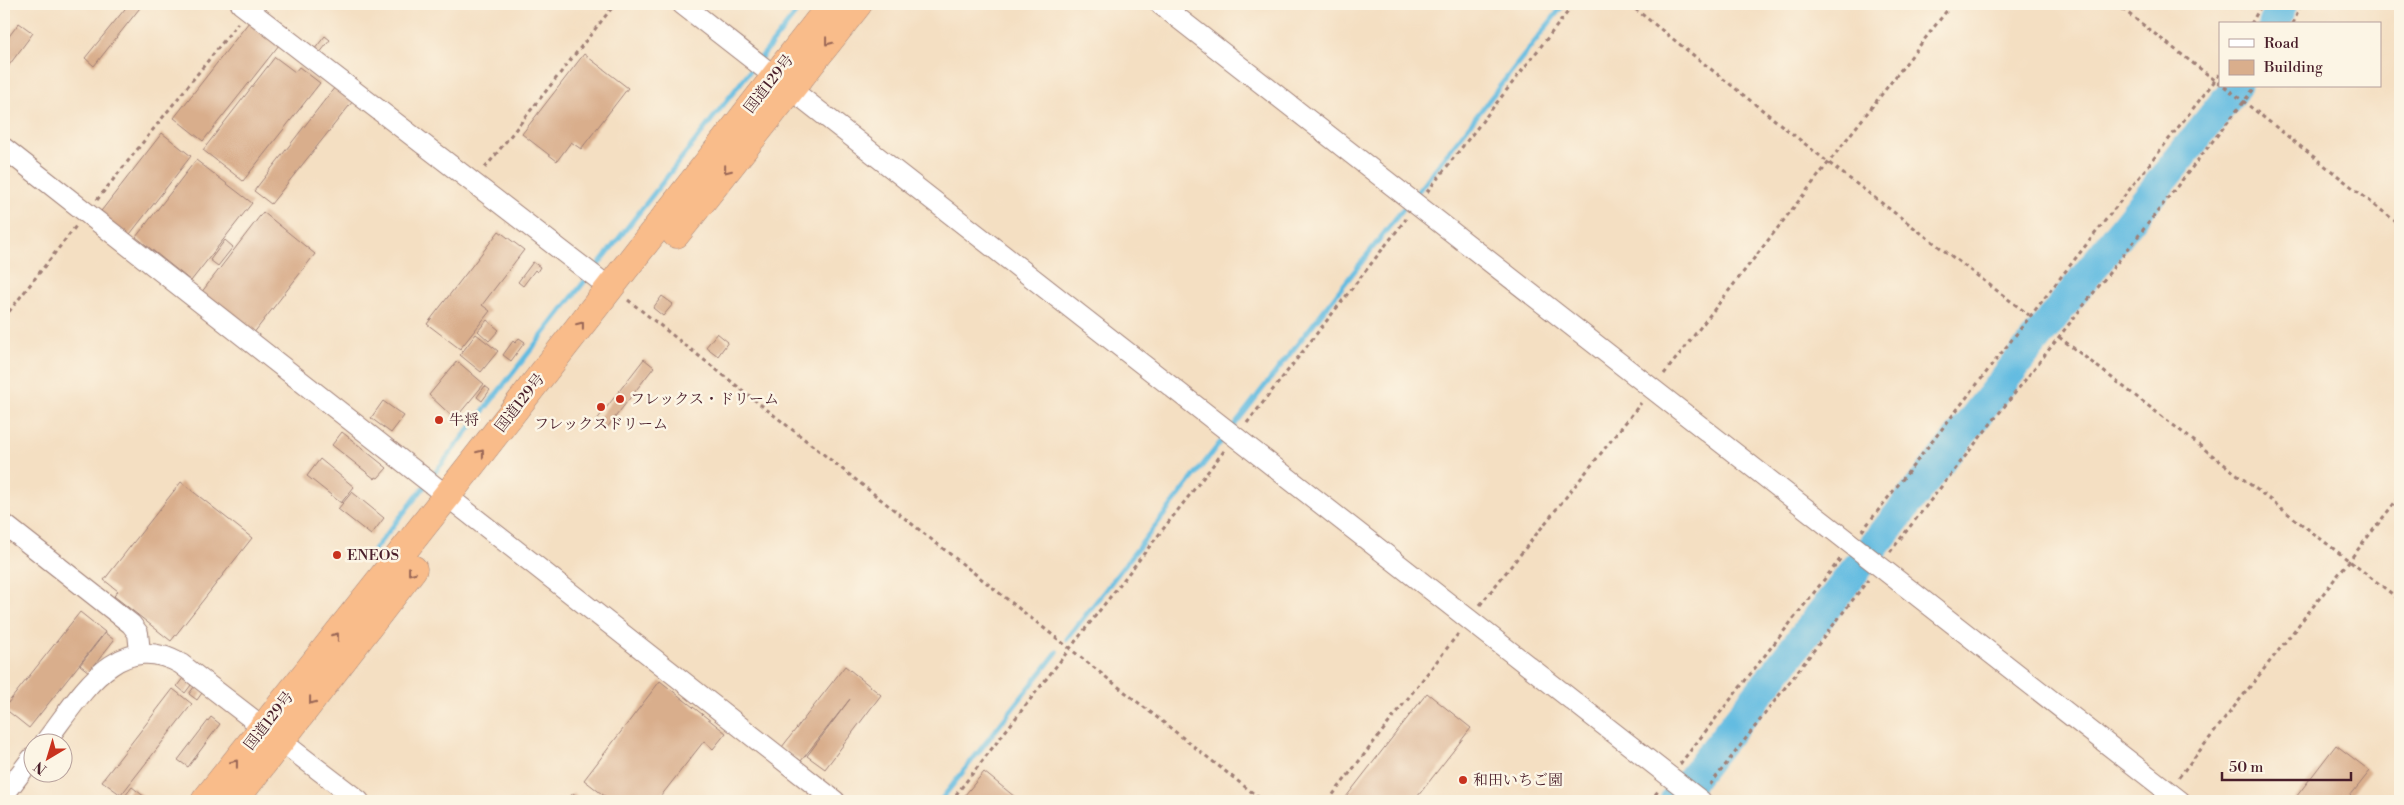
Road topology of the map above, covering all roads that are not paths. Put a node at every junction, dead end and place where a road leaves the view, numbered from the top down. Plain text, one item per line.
1 (682, 4) edge
2 (832, 4) edge
3 (858, 4) edge
4 (1160, 4) edge
5 (245, 7) edge
6 (769, 72) junction
7 (4, 148) edge
8 (604, 283) junction
9 (440, 492) junction
10 (4, 524) edge
11 (140, 652) junction
12 (53, 732) edge
13 (272, 734) junction
14 (22, 771) edge
15 (4, 795) edge
16 (2174, 796) edge
17 (1698, 799) edge
18 (205, 801) edge
19 (234, 801) edge
20 (359, 801) edge
21 (835, 801) edge

1 - 6 street
2 - 6 highway, 国道129号
3 -> 6 highway, 国道129号
4 - 16 street
5 - 8 street
6 - 8 highway, 国道129号
6 - 17 street
7 - 9 street
8 - 9 highway, 国道129号
9 - 13 highway, 国道129号
9 - 21 street
10 - 11 street
11 - 12 street
11 - 13 street
18 -> 13 highway, 国道129号
13 - 19 highway, 国道129号
13 - 20 street
14 - 15 street

